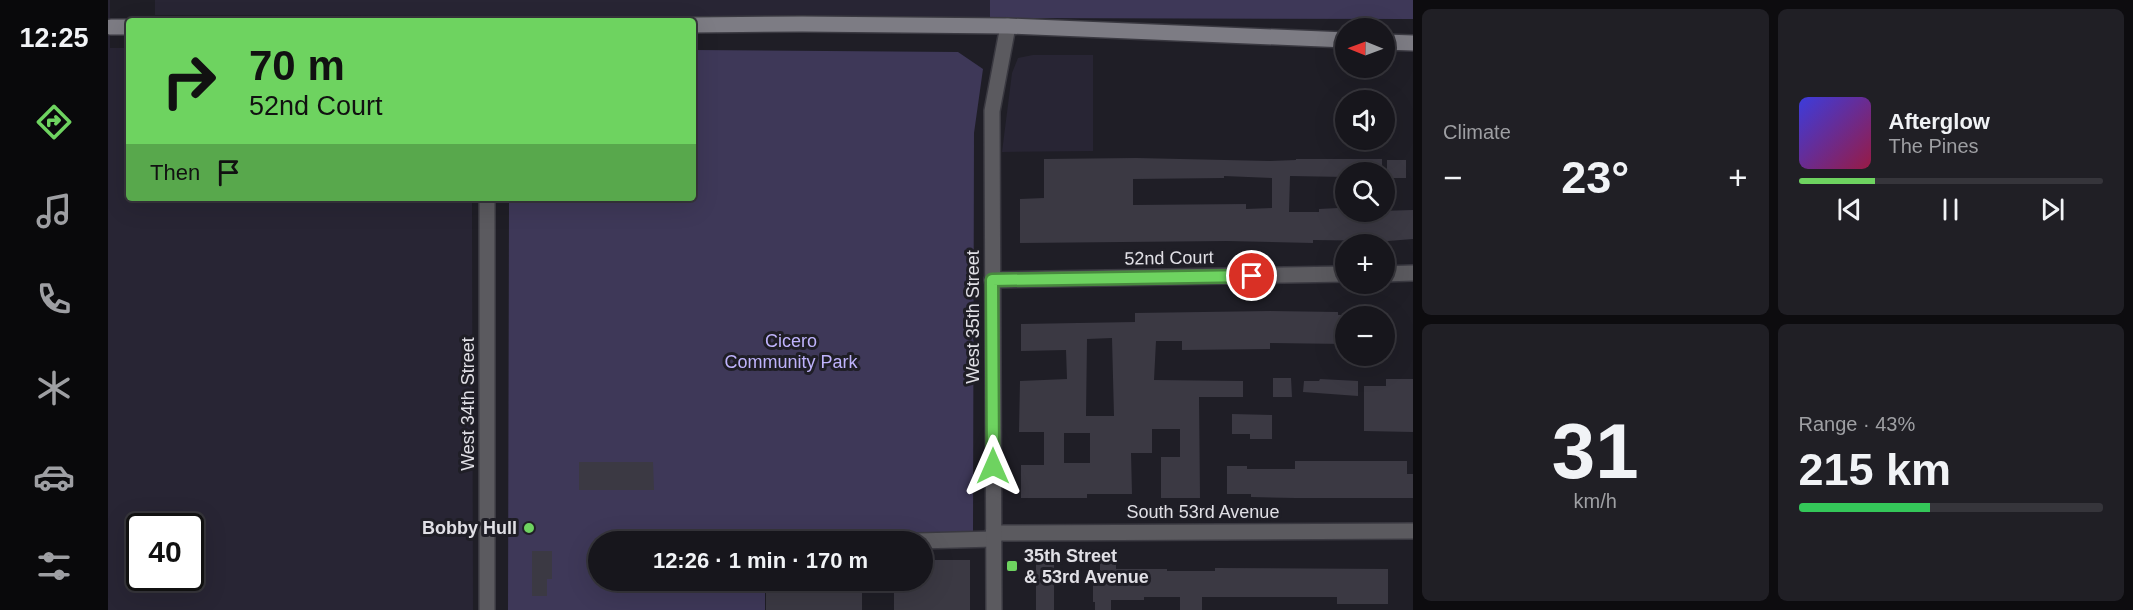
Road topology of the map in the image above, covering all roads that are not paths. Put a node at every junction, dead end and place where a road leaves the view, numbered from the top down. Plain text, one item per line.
1 (696, 25) edge
2 (1008, 26) junction
3 (111, 27) dead end
4 (126, 27) edge
5 (1335, 40) edge
6 (1395, 42) edge
7 (1413, 43) edge
8 (487, 201) edge
9 (1413, 273) edge
10 (1335, 274) edge
11 (1395, 274) edge
12 (992, 280) junction
13 (1413, 531) edge
14 (994, 536) junction
15 (933, 539) edge
16 (487, 610) edge
17 (994, 610) edge

1 - 2 main road
2 - 5 main road
2 - 12 street, West 35th Street
3 - 4 main road
6 - 7 main road
8 - 16 street, West 34th Street
9 - 11 street
10 - 12 street, 52nd Court
12 - 14 street, West 35th Street
13 - 14 street, South 53rd Avenue
14 - 15 street, South 53rd Avenue
14 - 17 street, West 35th Street

